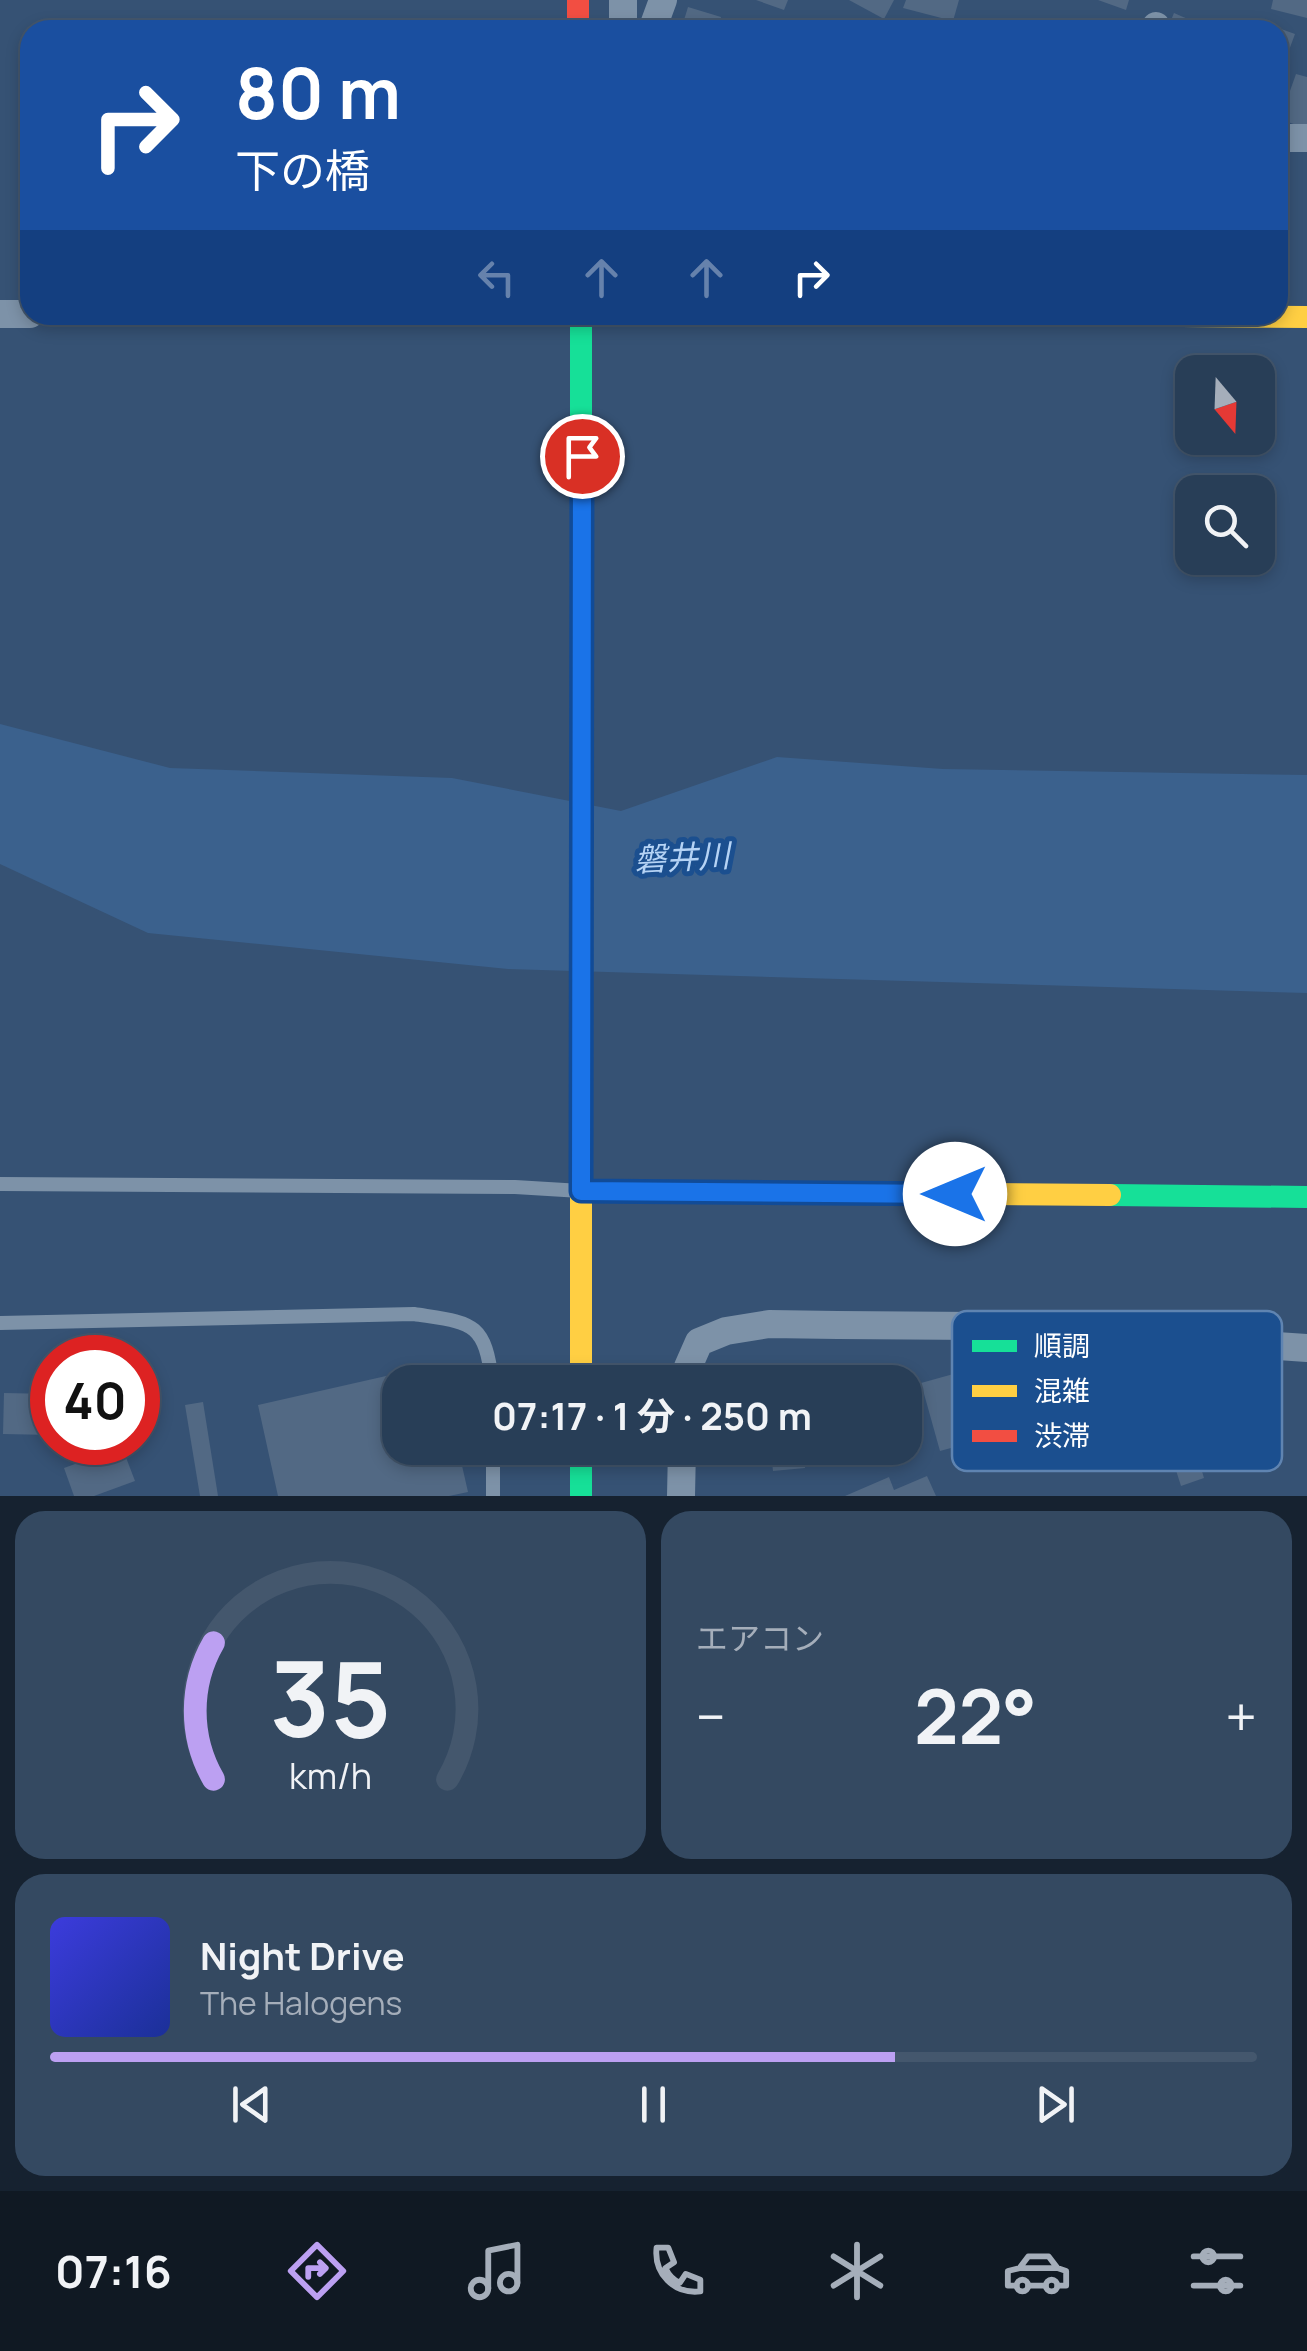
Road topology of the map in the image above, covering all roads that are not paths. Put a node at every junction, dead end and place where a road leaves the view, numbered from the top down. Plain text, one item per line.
1 (581, 326) edge
2 (0, 1184) edge
3 (581, 1191) junction
4 (1307, 1197) edge
5 (0, 1324) edge
6 (952, 1326) edge
7 (490, 1365) edge
8 (581, 1365) edge
9 (689, 1365) edge
10 (493, 1465) edge
11 (581, 1465) edge
12 (681, 1465) edge
13 (494, 1496) edge
14 (581, 1496) edge
15 (680, 1496) edge

1 - 3 street
2 - 3 lane
3 - 4 street
3 - 8 street
5 - 7 lane
6 - 9 street
10 - 13 lane
11 - 14 street
12 - 15 street

